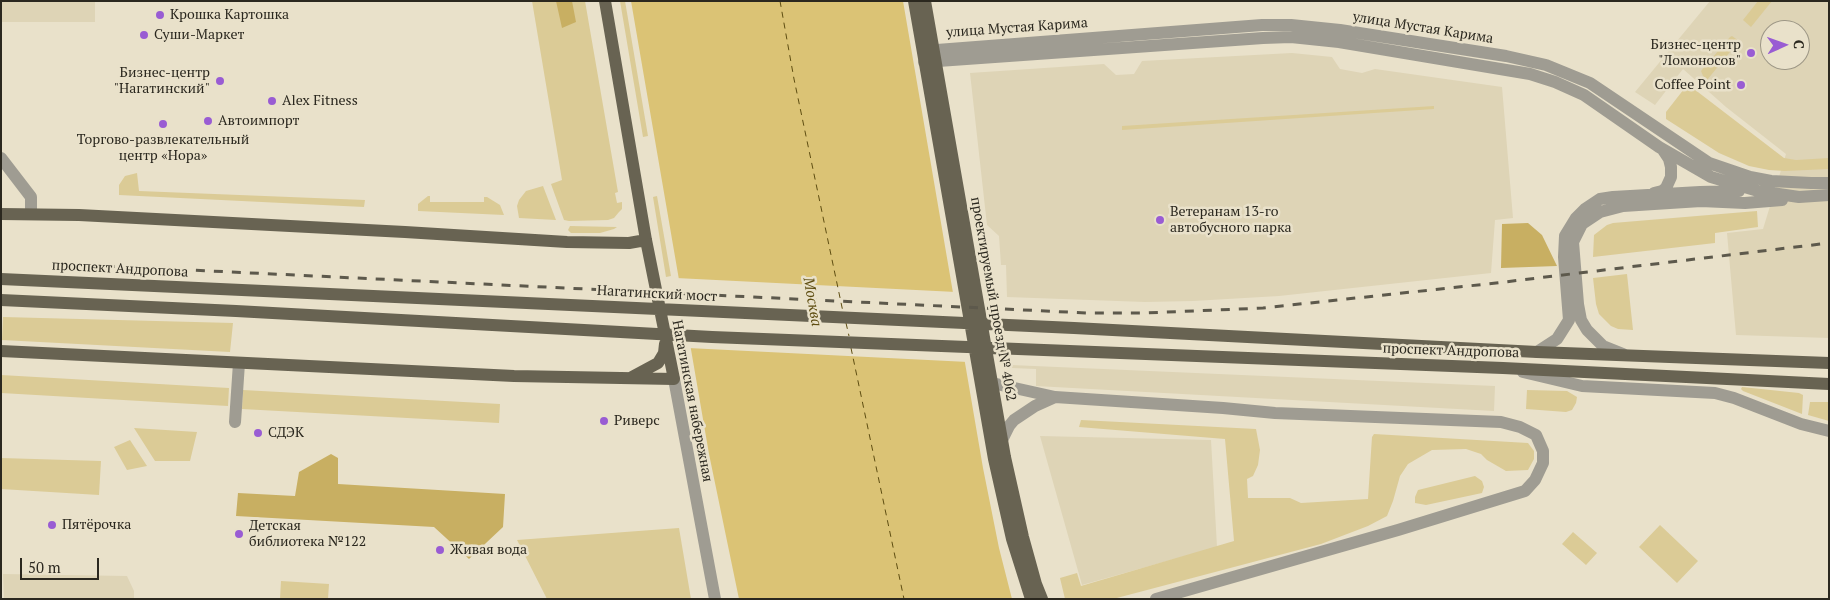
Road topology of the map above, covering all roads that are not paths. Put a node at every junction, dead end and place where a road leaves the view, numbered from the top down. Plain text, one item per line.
1 (605, 1) edge
2 (914, 1) edge
3 (925, 1) edge
4 (929, 56) junction
5 (1659, 147) junction
6 (1, 158) edge
7 (1709, 163) junction
8 (1829, 182) edge
9 (1811, 183) junction
10 (1717, 185) junction
11 (1758, 191) junction
12 (1652, 194) junction
13 (1829, 196) edge
14 (1799, 197) junction
15 (1701, 201) junction
16 (1, 214) edge
17 (31, 214) junction
18 (646, 240) junction
19 (1, 279) edge
20 (238, 290) joint
21 (1, 300) edge
22 (1074, 328) joint
23 (666, 339) junction
24 (3, 350) edge
25 (1537, 352) junction
26 (1626, 356) junction
27 (239, 363) junction
28 (1829, 363) edge
29 (1503, 368) junction
30 (628, 378) junction
31 (674, 379) junction
32 (992, 382) junction
33 (1829, 384) edge
34 (1055, 397) junction
35 (235, 422) dead end
36 (1829, 431) edge
37 (1002, 440) junction
38 (715, 599) edge
39 (1030, 599) edge
40 (1042, 599) edge
41 (1156, 599) edge

1 - 18 main road, Нагатинская набережная
2 - 4 main road, проектируемый проезд № 4062
3 - 4 main road, проектируемый проезд № 4062
4 - 5 street, улица Мустая Карима
4 - 7 street, улица Мустая Карима
4 - 32 main road, проектируемый проезд № 4062
4 - 39 main road, проектируемый проезд № 4062
5 - 10 street, улица Мустая Карима
5 - 12 street
6 - 17 street
7 - 9 street, улица Мустая Карима
7 - 10 street
8 - 9 street, улица Мустая Карима
9 - 11 street
10 - 11 street
10 - 12 street
10 - 15 street
11 - 14 street
12 - 25 street
13 - 14 street
14 - 15 street
15 - 26 street
16 - 17 main road
17 - 18 main road
18 - 23 main road, Нагатинская набережная
19 - 20 main road, проспект Андропова
20 - 22 main road, Нагатинский мост
21 - 29 main road, проспект Андропова
22 - 25 main road, проспект Андропова
23 - 30 main road
23 - 31 main road, Нагатинская набережная
24 - 27 main road
25 - 26 main road, проспект Андропова
26 - 28 main road, проспект Андропова
27 - 30 main road
27 - 35 street
29 - 33 main road, проспект Андропова
29 - 36 street
30 - 31 main road
31 - 38 street, Нагатинская набережная
32 - 34 street
32 - 37 main road, проектируемый проезд № 4062
34 - 37 street
34 - 41 street
37 - 40 main road, проектируемый проезд № 4062

